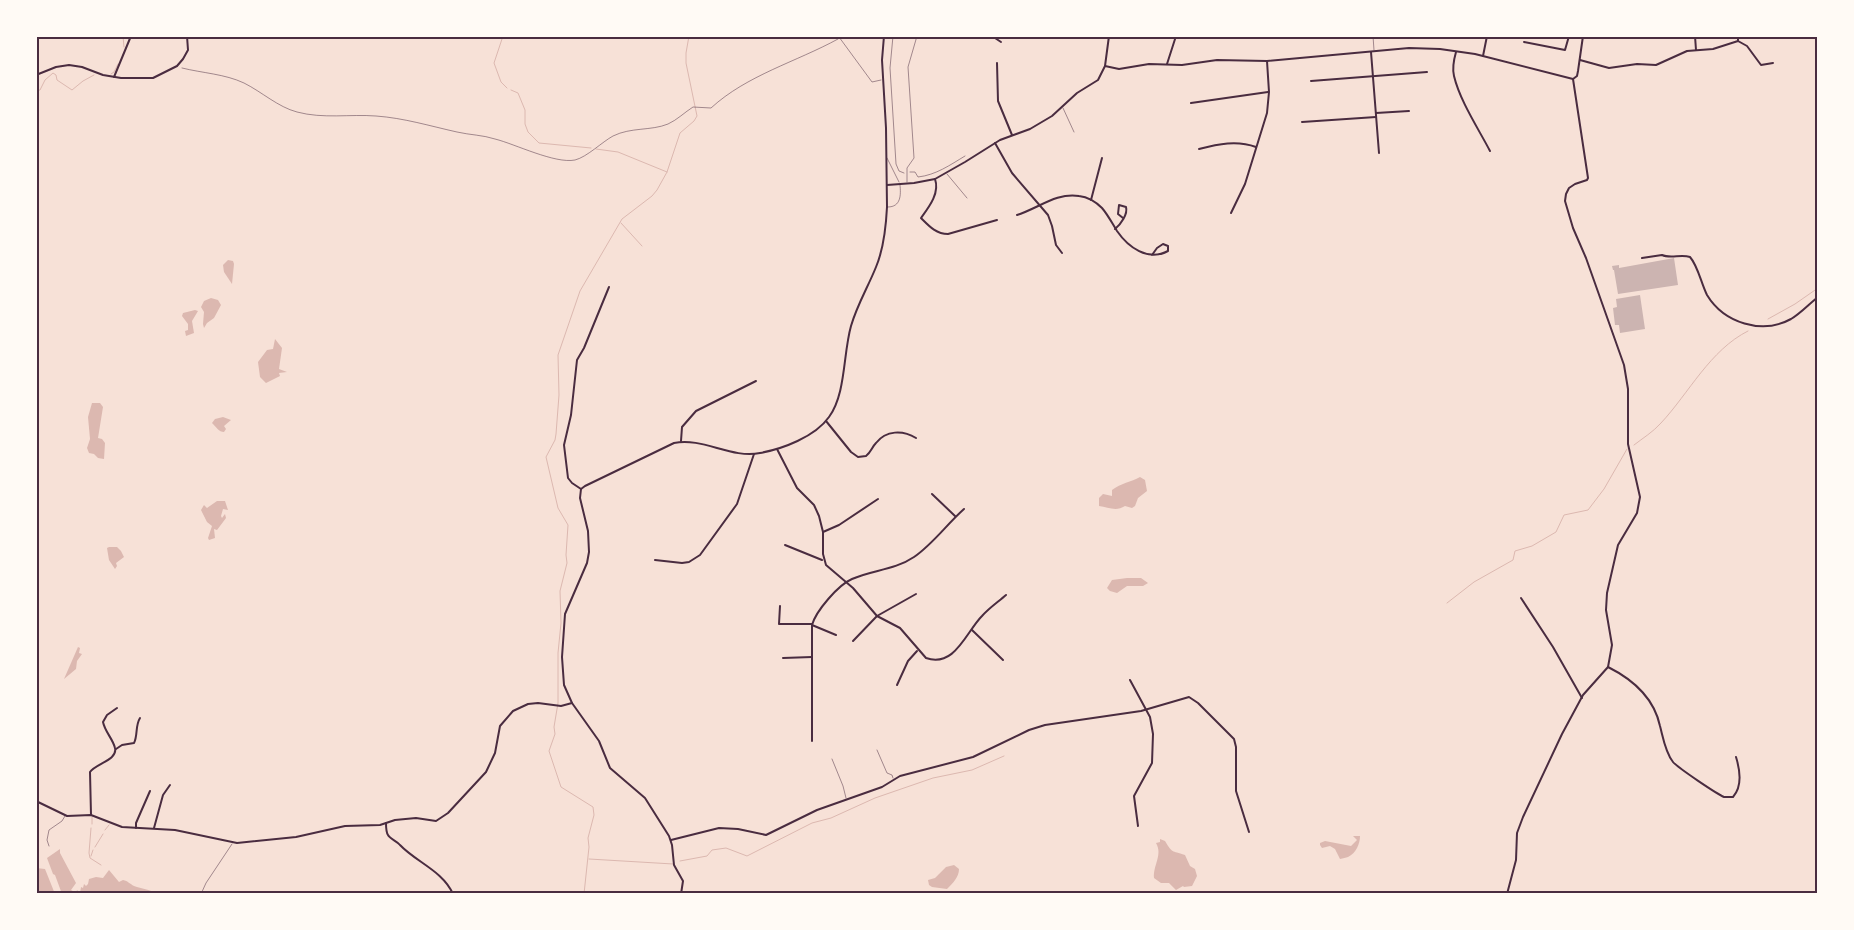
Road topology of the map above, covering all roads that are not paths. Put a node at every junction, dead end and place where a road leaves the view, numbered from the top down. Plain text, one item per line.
1 (131, 36) edge
2 (187, 36) edge
3 (884, 36) edge
4 (917, 36) edge
5 (992, 36) edge
6 (1109, 36) edge
7 (1176, 36) edge
8 (1373, 36) edge
9 (1488, 36) edge
10 (1569, 36) edge
11 (1583, 36) edge
12 (1695, 36) edge
13 (1738, 36) edge
14 (839, 37) edge
15 (1001, 42) dead end
16 (1524, 42) dead end
17 (1738, 42) junction
18 (1696, 50) junction
19 (1372, 51) junction
20 (1456, 52) junction
21 (1483, 56) junction
22 (1580, 60) junction
23 (1266, 61) junction
24 (997, 63) dead end
25 (1773, 63) dead end
26 (1168, 64) junction
27 (1105, 66) junction
28 (1427, 72) dead end
29 (36, 75) edge
30 (1373, 76) junction
31 (114, 77) junction
32 (1573, 79) junction
33 (883, 80) junction
34 (1311, 81) dead end
35 (1269, 92) junction
36 (1192, 103) dead end
37 (1063, 107) junction
38 (1409, 111) dead end
39 (1376, 113) junction
40 (1376, 117) junction
41 (1302, 122) dead end
42 (1074, 132) dead end
43 (1012, 135) junction
44 (995, 143) junction
45 (1257, 147) junction
46 (1199, 149) dead end
47 (1490, 151) dead end
48 (1379, 153) dead end
49 (887, 158) junction
50 (1102, 158) dead end
51 (947, 173) junction
52 (934, 179) junction
53 (900, 184) junction
54 (907, 184) junction
55 (887, 185) junction
56 (967, 198) dead end
57 (1091, 200) junction
58 (1041, 205) junction
59 (887, 207) junction
60 (1230, 213) dead end
61 (1018, 215) dead end
62 (1123, 218) junction
63 (997, 220) dead end
64 (1116, 229) junction
65 (1062, 253) dead end
66 (1152, 255) junction
67 (1642, 258) dead end
68 (609, 287) dead end
69 (1818, 296) edge
70 (756, 381) dead end
71 (826, 421) junction
72 (916, 438) dead end
73 (680, 441) junction
74 (776, 449) junction
75 (754, 454) junction
76 (582, 489) junction
77 (932, 494) dead end
78 (878, 499) dead end
79 (964, 509) dead end
80 (956, 517) junction
81 (823, 532) junction
82 (785, 545) dead end
83 (656, 560) dead end
84 (824, 561) junction
85 (847, 582) junction
86 (916, 594) dead end
87 (1006, 595) dead end
88 (1521, 598) dead end
89 (780, 606) dead end
90 (877, 616) junction
91 (812, 625) junction
92 (972, 630) junction
93 (836, 635) dead end
94 (853, 641) dead end
95 (918, 650) junction
96 (812, 657) junction
97 (783, 658) dead end
98 (1003, 660) dead end
99 (1608, 666) junction
100 (1130, 680) dead end
101 (897, 685) dead end
102 (1582, 698) junction
103 (572, 703) junction
104 (117, 708) dead end
105 (1147, 710) junction
106 (140, 718) dead end
107 (812, 741) dead end
108 (116, 749) junction
109 (877, 750) dead end
110 (1736, 757) dead end
111 (832, 759) dead end
112 (894, 780) junction
113 (170, 785) dead end
114 (150, 792) dead end
115 (846, 799) junction
116 (36, 801) edge
117 (91, 815) junction
118 (64, 816) junction
119 (386, 823) junction
120 (1138, 826) dead end
121 (136, 828) junction
122 (154, 828) junction
123 (1249, 832) dead end
124 (671, 840) junction
125 (233, 843) junction
126 (49, 846) dead end
127 (201, 894) edge
128 (453, 894) edge
129 (681, 894) edge
130 (1507, 894) edge

1 - 31 street
2 - 31 street
3 - 33 street
4 - 54 lane
5 - 15 street
6 - 27 street
7 - 26 street
8 - 19 lane
9 - 21 street
10 - 16 street
11 - 22 street
12 - 18 street
13 - 17 street
14 - 33 lane
17 - 18 street
17 - 25 street
18 - 22 street
19 - 20 street
19 - 23 street
19 - 30 street
20 - 21 street
20 - 47 street
21 - 32 street
22 - 32 street
23 - 26 street
23 - 35 street
24 - 43 street
26 - 27 street
27 - 37 street
28 - 30 street
29 - 31 street
30 - 34 street
30 - 39 street
32 - 99 street
33 - 49 street
35 - 36 street
35 - 45 street
37 - 42 lane
37 - 43 street
38 - 39 street
39 - 40 street
40 - 41 street
40 - 48 street
43 - 44 street
44 - 51 street
44 - 58 street
45 - 46 street
45 - 60 street
49 - 53 lane
49 - 55 street
50 - 57 street
51 - 52 street
51 - 56 lane
52 - 54 street
52 - 63 street
53 - 54 street
53 - 55 street
53 - 59 lane
55 - 59 street
57 - 58 street
57 - 64 street
58 - 61 street
58 - 65 street
59 - 71 street
62 - 62 street
62 - 64 street
64 - 66 street
66 - 66 street
67 - 69 street
68 - 76 street
70 - 73 street
71 - 72 street
71 - 74 street
73 - 75 street
73 - 76 street
74 - 75 street
74 - 81 street
75 - 83 street
76 - 103 street
77 - 80 street
78 - 81 street
79 - 80 street
80 - 85 street
81 - 84 street
82 - 84 street
84 - 85 street
85 - 90 street
85 - 91 street
86 - 90 street
87 - 92 street
88 - 102 street
89 - 91 street
90 - 94 street
90 - 95 street
91 - 93 street
91 - 96 street
92 - 95 street
92 - 98 street
95 - 101 street
96 - 97 street
96 - 107 street
99 - 102 street
99 - 110 street
100 - 105 street
102 - 130 street
103 - 119 street
103 - 124 street
104 - 108 street
105 - 112 street
105 - 120 street
105 - 123 street
106 - 108 street
108 - 117 street
109 - 112 lane
111 - 115 lane
112 - 115 street
113 - 122 street
114 - 121 street
115 - 124 street
116 - 118 street
117 - 118 street
117 - 121 street
118 - 126 lane
119 - 125 street
119 - 128 street
121 - 122 street
122 - 125 street
124 - 129 street
125 - 127 lane

